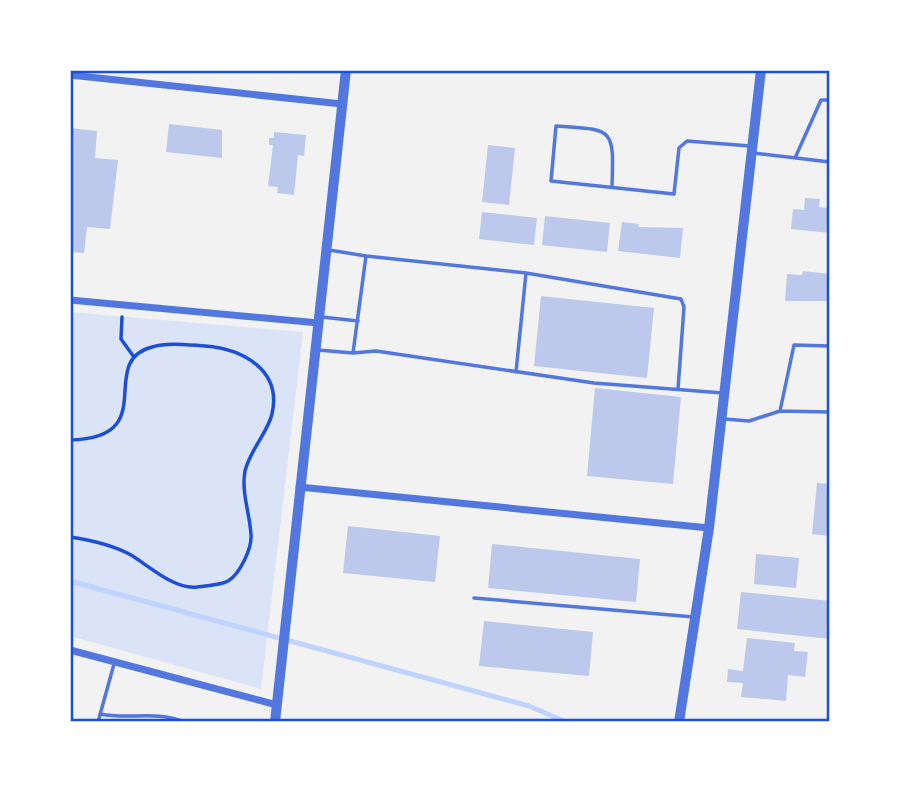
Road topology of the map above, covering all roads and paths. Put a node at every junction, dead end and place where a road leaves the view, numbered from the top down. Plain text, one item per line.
1 (346, 70) edge
2 (761, 70) edge
3 (70, 75) edge
4 (830, 100) edge
5 (342, 104) junction
6 (751, 149) junction
7 (795, 158) junction
8 (830, 162) edge
9 (612, 187) junction
10 (327, 249) junction
11 (366, 256) junction
12 (526, 273) junction
13 (70, 300) edge
14 (123, 304) junction
15 (319, 320) junction
16 (358, 321) junction
17 (830, 346) edge
18 (316, 350) junction
19 (353, 353) junction
20 (134, 357) junction
21 (516, 372) junction
22 (678, 389) junction
23 (726, 393) junction
24 (780, 411) junction
25 (830, 412) edge
26 (722, 418) junction
27 (70, 440) edge
28 (299, 487) junction
29 (709, 528) junction
30 (70, 537) edge
31 (474, 598) dead end
32 (696, 618) junction
33 (70, 650) edge
34 (115, 662) junction
35 (277, 705) junction
36 (100, 714) junction
37 (99, 722) edge
38 (186, 722) edge
39 (275, 722) edge
40 (679, 722) edge

1 - 5 street
2 - 6 street
3 - 5 street
4 - 7 lane
5 - 10 street
6 - 7 lane
6 - 9 lane
6 - 23 street
7 - 8 lane
9 - 9 lane
10 - 11 lane
10 - 15 street
11 - 12 lane
11 - 16 lane
12 - 21 lane
12 - 22 lane
13 - 14 street
14 - 15 street
14 - 20 path
15 - 16 lane
15 - 18 street
16 - 19 lane
17 - 24 lane
18 - 19 lane
18 - 28 street
19 - 21 lane
20 - 27 path
20 - 30 path
21 - 22 lane
22 - 23 lane
23 - 26 street
24 - 25 lane
24 - 26 lane
26 - 29 street
28 - 29 street
28 - 35 street
29 - 32 street
31 - 32 lane
32 - 40 street
33 - 34 street
34 - 35 street
34 - 36 lane
35 - 39 street
36 - 37 lane
36 - 38 lane

